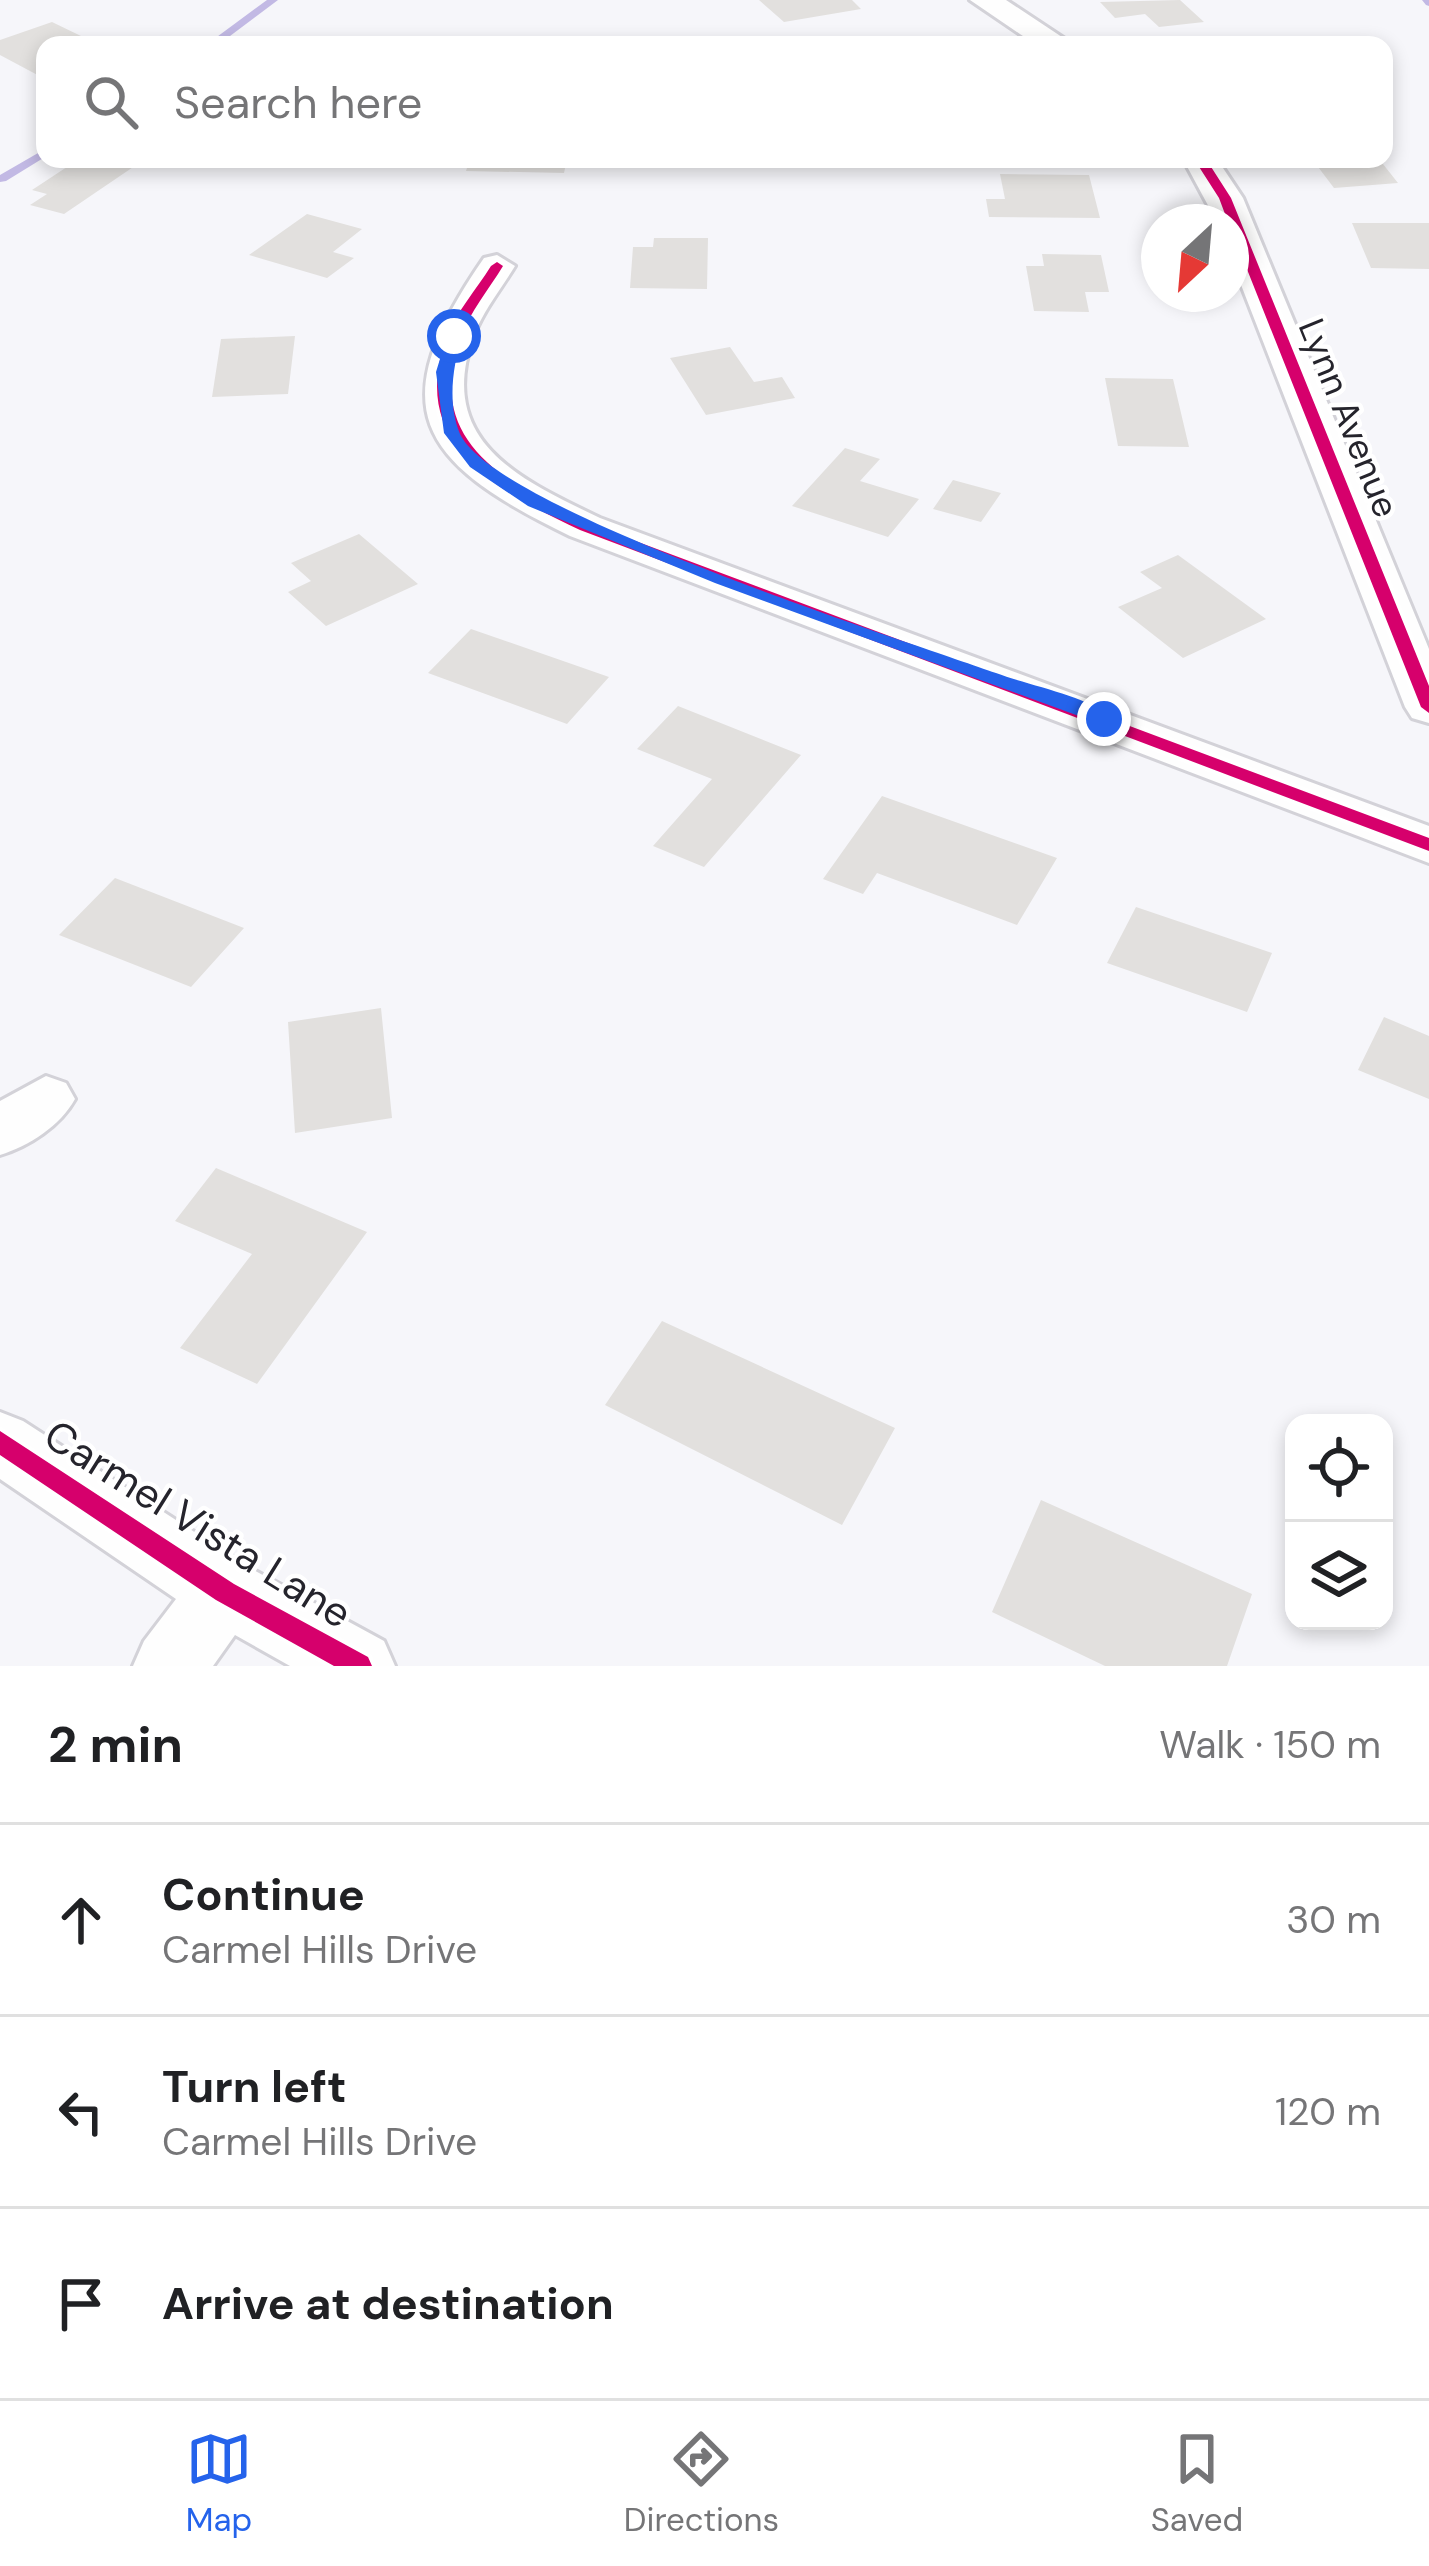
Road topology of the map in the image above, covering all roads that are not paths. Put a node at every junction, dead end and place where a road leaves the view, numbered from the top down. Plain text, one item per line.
1 (985, 0) edge
2 (1043, 36) edge
3 (1206, 168) edge
4 (497, 266) dead end
5 (1429, 707) edge
6 (1429, 845) edge
7 (0, 1442) edge
8 (224, 1592) junction
9 (169, 1666) edge
10 (359, 1666) edge

1 - 2 street
3 - 5 street, Lynn Avenue
4 - 6 street
7 - 8 street, Carmel Vista Lane
8 - 9 street
8 - 10 street, Carmel Vista Lane

